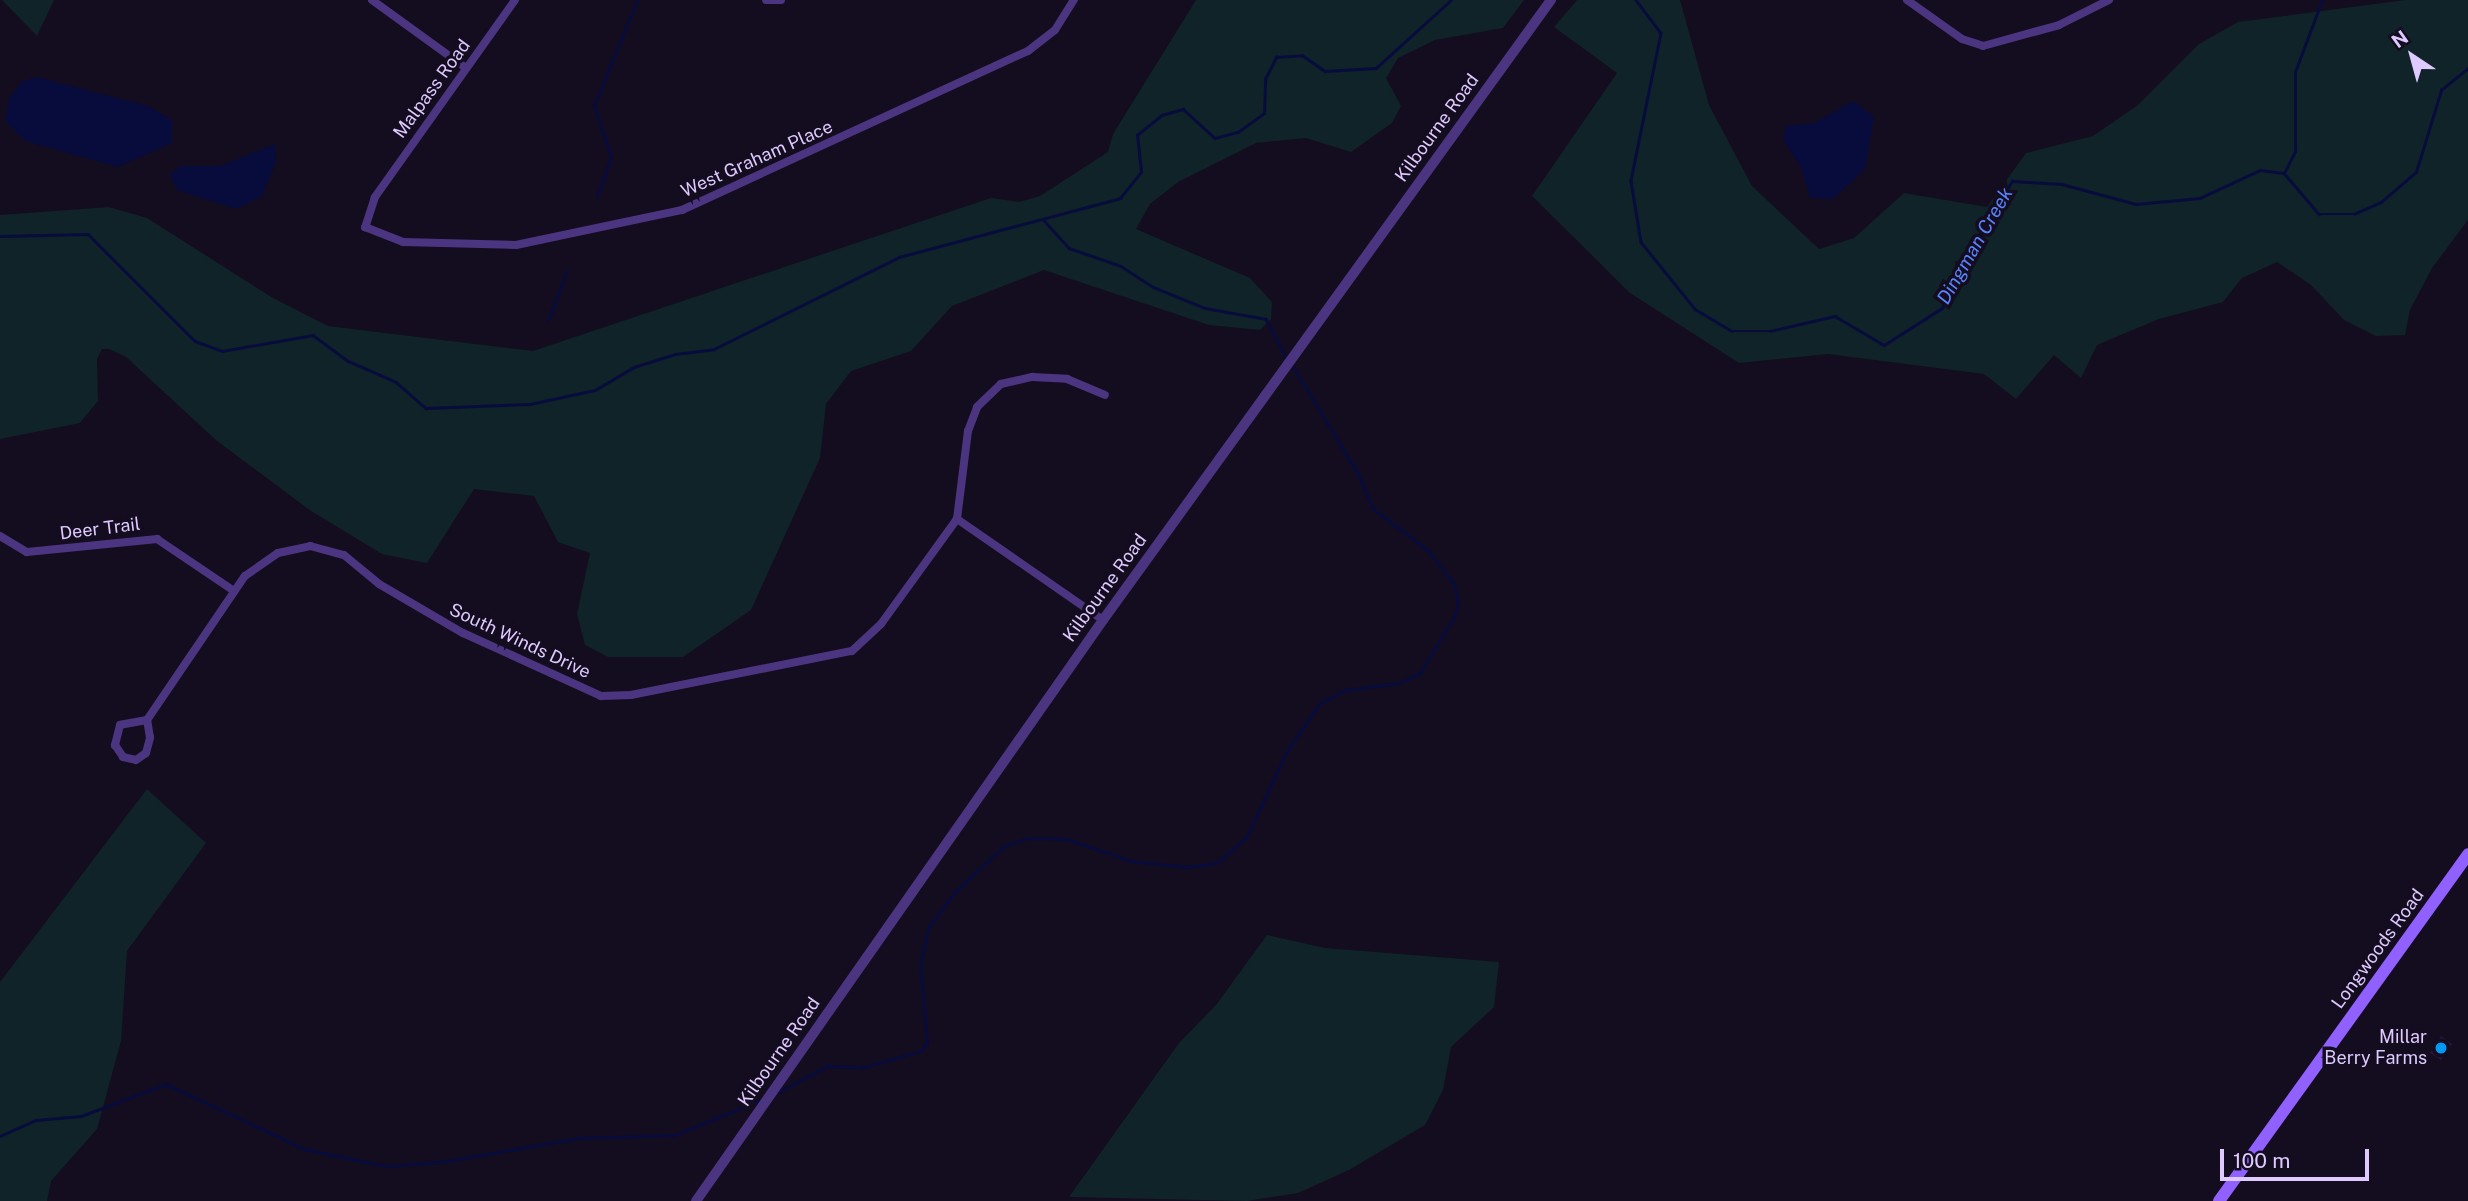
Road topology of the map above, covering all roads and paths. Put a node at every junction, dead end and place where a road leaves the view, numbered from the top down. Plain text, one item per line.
1 (372, 0) edge
2 (515, 0) edge
3 (766, 0) edge
4 (781, 0) edge
5 (1074, 0) edge
6 (1550, 0) edge
7 (1907, 0) edge
8 (2109, 0) edge
9 (466, 68) junction
10 (375, 197) joint
11 (1105, 395) dead end
12 (957, 519) junction
13 (0, 536) edge
14 (234, 592) junction
15 (1103, 620) junction
16 (147, 720) junction
17 (2468, 854) edge
18 (696, 1201) edge
19 (2219, 1201) edge

1 - 9 street
2 - 9 street, Malpass Road
3 - 4 street
5 - 10 street, West Graham Place
6 - 15 street, Kilbourne Road
7 - 8 street
9 - 10 street, Malpass Road
11 - 12 street
12 - 14 street, South Winds Drive
12 - 15 street
13 - 14 street, Deer Trail
14 - 16 street, South Winds Drive
15 - 18 street, Kilbourne Road
16 - 16 street
17 - 19 main road, Longwoods Road

